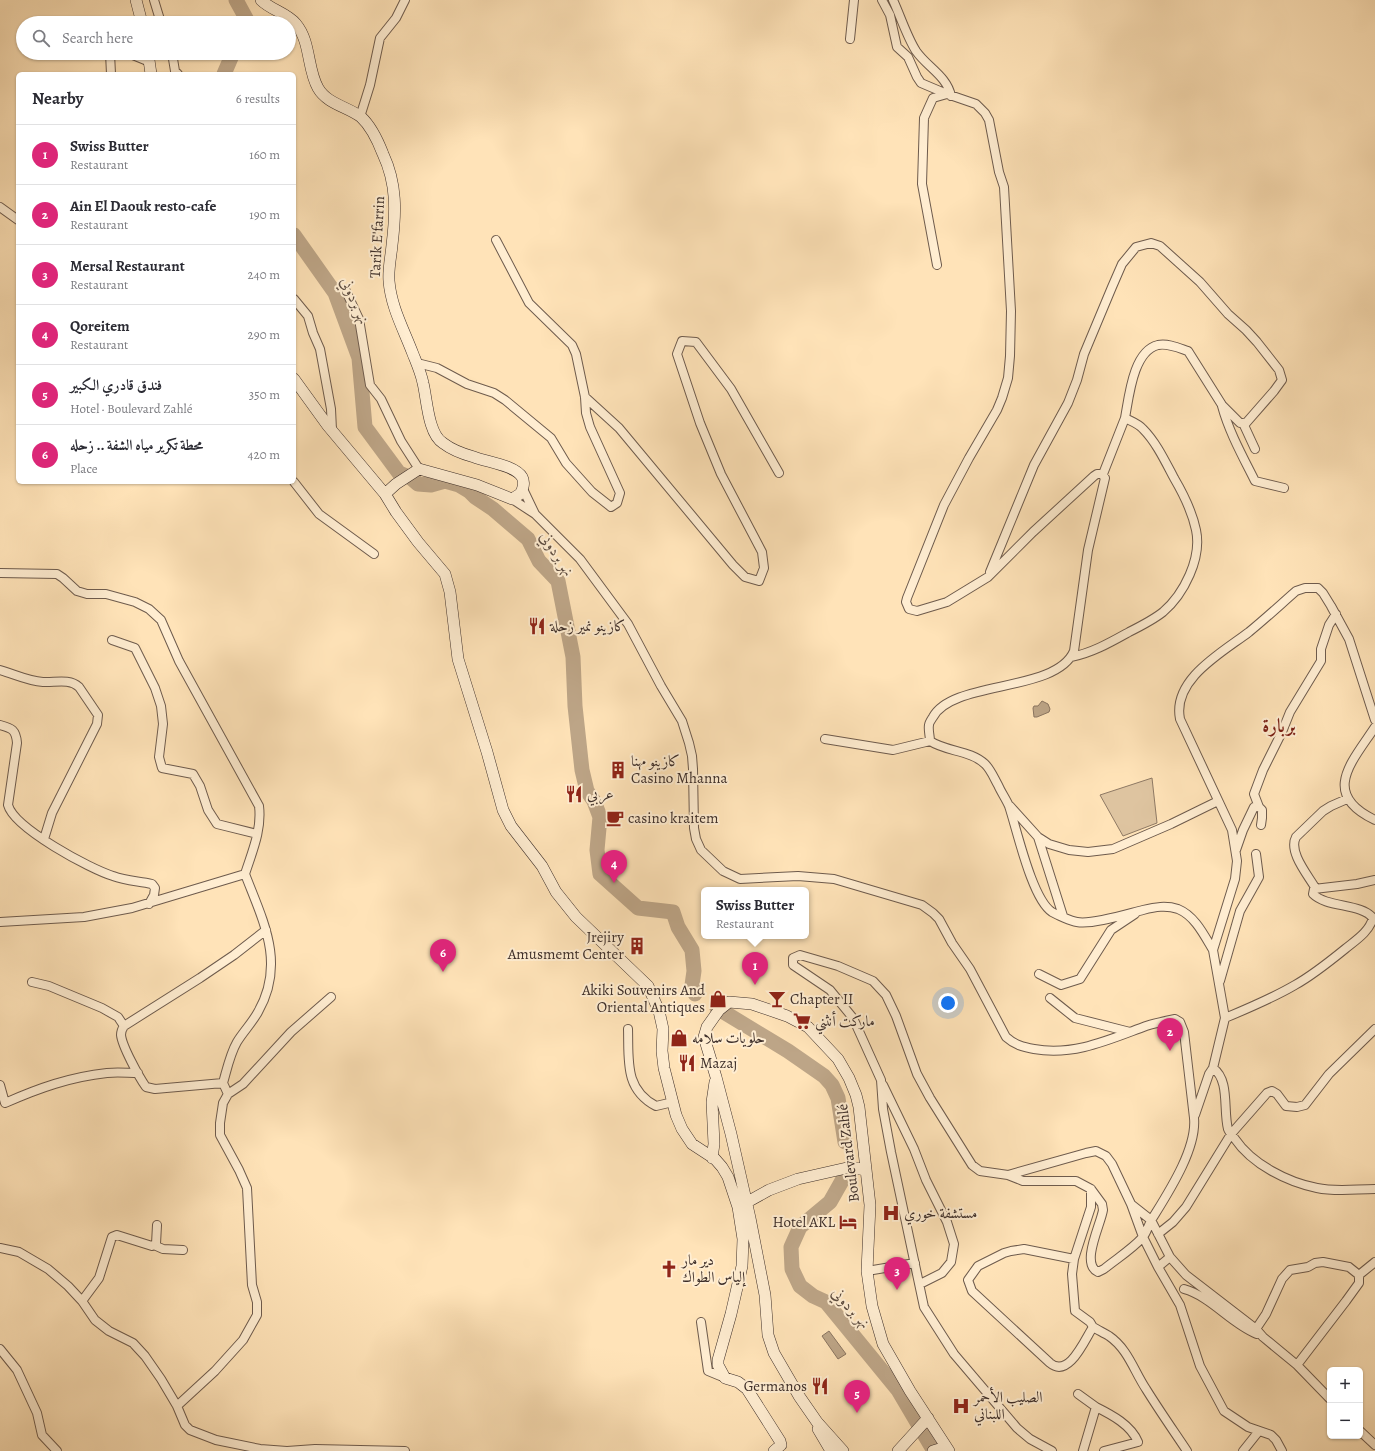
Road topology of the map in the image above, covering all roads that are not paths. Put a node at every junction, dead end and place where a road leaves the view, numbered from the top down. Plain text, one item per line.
1 (136, 0) edge
2 (154, 0) edge
3 (261, 0) edge
4 (405, 0) edge
5 (854, 0) edge
6 (882, 0) edge
7 (892, 0) edge
8 (140, 16) edge
9 (159, 16) edge
10 (285, 16) edge
11 (296, 25) edge
12 (850, 39) dead end
13 (110, 60) edge
14 (149, 60) edge
15 (173, 60) edge
16 (111, 72) edge
17 (151, 72) edge
18 (176, 72) edge
19 (949, 95) junction
20 (360, 117) junction
21 (0, 207) edge
22 (16, 219) edge
23 (496, 240) dead end
24 (937, 264) dead end
25 (345, 289) dead end
26 (296, 301) edge
27 (417, 363) junction
28 (296, 382) edge
29 (585, 397) junction
30 (1222, 405) junction
31 (1125, 418) junction
32 (1243, 424) junction
33 (332, 430) junction
34 (1255, 449) dead end
35 (414, 471) junction
36 (779, 473) dead end
37 (1103, 474) junction
38 (296, 484) edge
39 (1284, 488) dead end
40 (523, 489) junction
41 (385, 494) junction
42 (512, 499) junction
43 (535, 514) junction
44 (374, 554) dead end
45 (0, 573) edge
46 (988, 576) junction
47 (1336, 614) junction
48 (112, 640) dead end
49 (1071, 658) junction
50 (0, 670) edge
51 (1375, 720) edge
52 (0, 725) edge
53 (1375, 727) edge
54 (825, 739) dead end
55 (930, 741) junction
56 (1347, 799) junction
57 (1218, 801) junction
58 (1008, 804) junction
59 (1259, 807) junction
60 (1375, 820) edge
61 (1261, 825) dead end
62 (257, 834) junction
63 (1038, 837) junction
64 (44, 840) junction
65 (1236, 851) junction
66 (1256, 854) dead end
67 (245, 874) junction
68 (1375, 880) edge
69 (1316, 889) junction
70 (149, 904) junction
71 (1138, 911) junction
72 (1063, 916) junction
73 (1374, 918) edge
74 (0, 922) edge
75 (266, 930) junction
76 (1213, 950) junction
77 (1039, 974) dead end
78 (32, 982) dead end
79 (1220, 982) junction
80 (331, 997) dead end
81 (1050, 998) dead end
82 (1225, 1018) junction
83 (124, 1026) junction
84 (628, 1029) dead end
85 (1375, 1029) edge
86 (1131, 1032) junction
87 (1213, 1068) junction
88 (138, 1074) junction
89 (716, 1077) junction
90 (881, 1080) junction
91 (223, 1083) junction
92 (0, 1085) edge
93 (228, 1094) junction
94 (673, 1102) junction
95 (1194, 1118) junction
96 (1232, 1134) junction
97 (712, 1158) junction
98 (865, 1170) junction
99 (1008, 1175) junction
100 (1091, 1188) junction
101 (1375, 1189) edge
102 (1131, 1204) junction
103 (742, 1205) junction
104 (1151, 1220) junction
105 (157, 1225) dead end
106 (1158, 1234) junction
107 (1143, 1237) junction
108 (154, 1245) junction
109 (0, 1248) edge
110 (183, 1250) dead end
111 (1170, 1257) junction
112 (1074, 1259) junction
113 (1375, 1262) edge
114 (915, 1263) junction
115 (1158, 1267) junction
116 (868, 1271) junction
117 (1359, 1275) junction
118 (1188, 1277) junction
119 (920, 1284) junction
120 (1184, 1289) junction
121 (1174, 1293) junction
122 (82, 1301) junction
123 (701, 1322) dead end
124 (1093, 1327) junction
125 (1254, 1331) junction
126 (0, 1349) edge
127 (1297, 1366) junction
128 (725, 1378) junction
129 (1078, 1394) dead end
130 (1327, 1396) edge
131 (177, 1406) junction
132 (1096, 1408) junction
133 (925, 1421) junction
134 (817, 1422) junction
135 (1259, 1431) junction
136 (1363, 1433) edge
137 (1375, 1445) edge
138 (904, 1447) edge
139 (942, 1449) edge
140 (1246, 1450) edge
141 (57, 1451) edge
142 (287, 1451) edge
143 (405, 1451) edge
144 (774, 1451) edge
145 (831, 1451) edge
146 (843, 1451) edge
147 (1052, 1451) edge
148 (1083, 1451) edge
149 (1104, 1451) edge
150 (1187, 1451) edge
151 (1282, 1451) edge

1 - 8 street
2 - 9 street
3 - 10 street, Tarik E'farrin
4 - 20 street
5 - 12 street
6 - 19 street
7 - 19 street
11 - 20 street, Tarik E'farrin
13 - 16 street
14 - 17 street
15 - 18 street
19 - 24 street
19 - 46 street
20 - 27 street, Tarik E'farrin
21 - 22 street
23 - 29 street
25 - 35 street
26 - 33 street
27 - 29 street
27 - 40 street, Tarik E'farrin
28 - 33 street
29 - 36 street
30 - 31 street
30 - 32 street
30 - 39 street
31 - 37 street
31 - 49 street
32 - 34 street
32 - 46 street
33 - 41 street
35 - 41 street
35 - 42 street
37 - 46 street
37 - 49 street
38 - 44 street
40 - 42 street
40 - 43 street
41 - 94 street
42 - 43 street
43 - 86 street
45 - 62 street
47 - 51 street
47 - 57 street
47 - 59 street
48 - 62 street
49 - 55 street
50 - 64 street
52 - 64 street
53 - 56 street
54 - 55 street
55 - 58 street
56 - 60 street
56 - 69 street
57 - 63 street
57 - 65 street
58 - 63 street
58 - 72 street
59 - 61 street
59 - 65 street
62 - 67 street
63 - 72 street
64 - 70 street
65 - 76 street
66 - 79 street
67 - 70 street
67 - 75 street
68 - 69 street
69 - 73 street
70 - 74 street
71 - 72 street
71 - 76 street
71 - 77 street
73 - 82 street
75 - 83 street
75 - 91 street
76 - 79 street
78 - 83 street
79 - 82 street
80 - 93 street
81 - 86 street
82 - 87 street
83 - 88 street
84 - 94 street
85 - 96 street
86 - 95 street
87 - 95 street
87 - 96 street
88 - 91 street
88 - 92 street
89 - 97 street
89 - 98 street, Boulevard Zahlé
89 - 103 street, Boulevard Zahlé
90 - 99 street
90 - 114 street
90 - 119 street
91 - 93 street
93 - 131 street
94 - 97 street
95 - 104 street
96 - 101 street
96 - 106 street
97 - 103 street
98 - 103 street
98 - 116 street, Boulevard Zahlé
99 - 100 street
99 - 102 street
100 - 107 street
100 - 112 street
102 - 104 street
102 - 107 street
103 - 128 street
103 - 134 street
104 - 106 street
104 - 107 street
105 - 108 street
106 - 111 street
107 - 115 street
108 - 110 street
108 - 122 street
109 - 122 street
111 - 115 street
111 - 118 street
112 - 124 street
112 - 124 street
113 - 117 street
114 - 116 street
114 - 119 street
115 - 121 street
116 - 133 street, Boulevard Zahlé
117 - 125 street
117 - 127 street
118 - 120 street
118 - 125 street
119 - 147 street
120 - 121 street
120 - 125 street
121 - 135 street
122 - 131 street
123 - 128 street
124 - 150 street
125 - 127 street
126 - 141 street
127 - 130 street
128 - 144 street
129 - 132 street
131 - 142 street
132 - 148 street
132 - 149 street
133 - 138 street
133 - 139 street, Boulevard Zahlé
134 - 145 street
134 - 146 street
135 - 140 street
135 - 151 street
136 - 137 street
142 - 143 street

